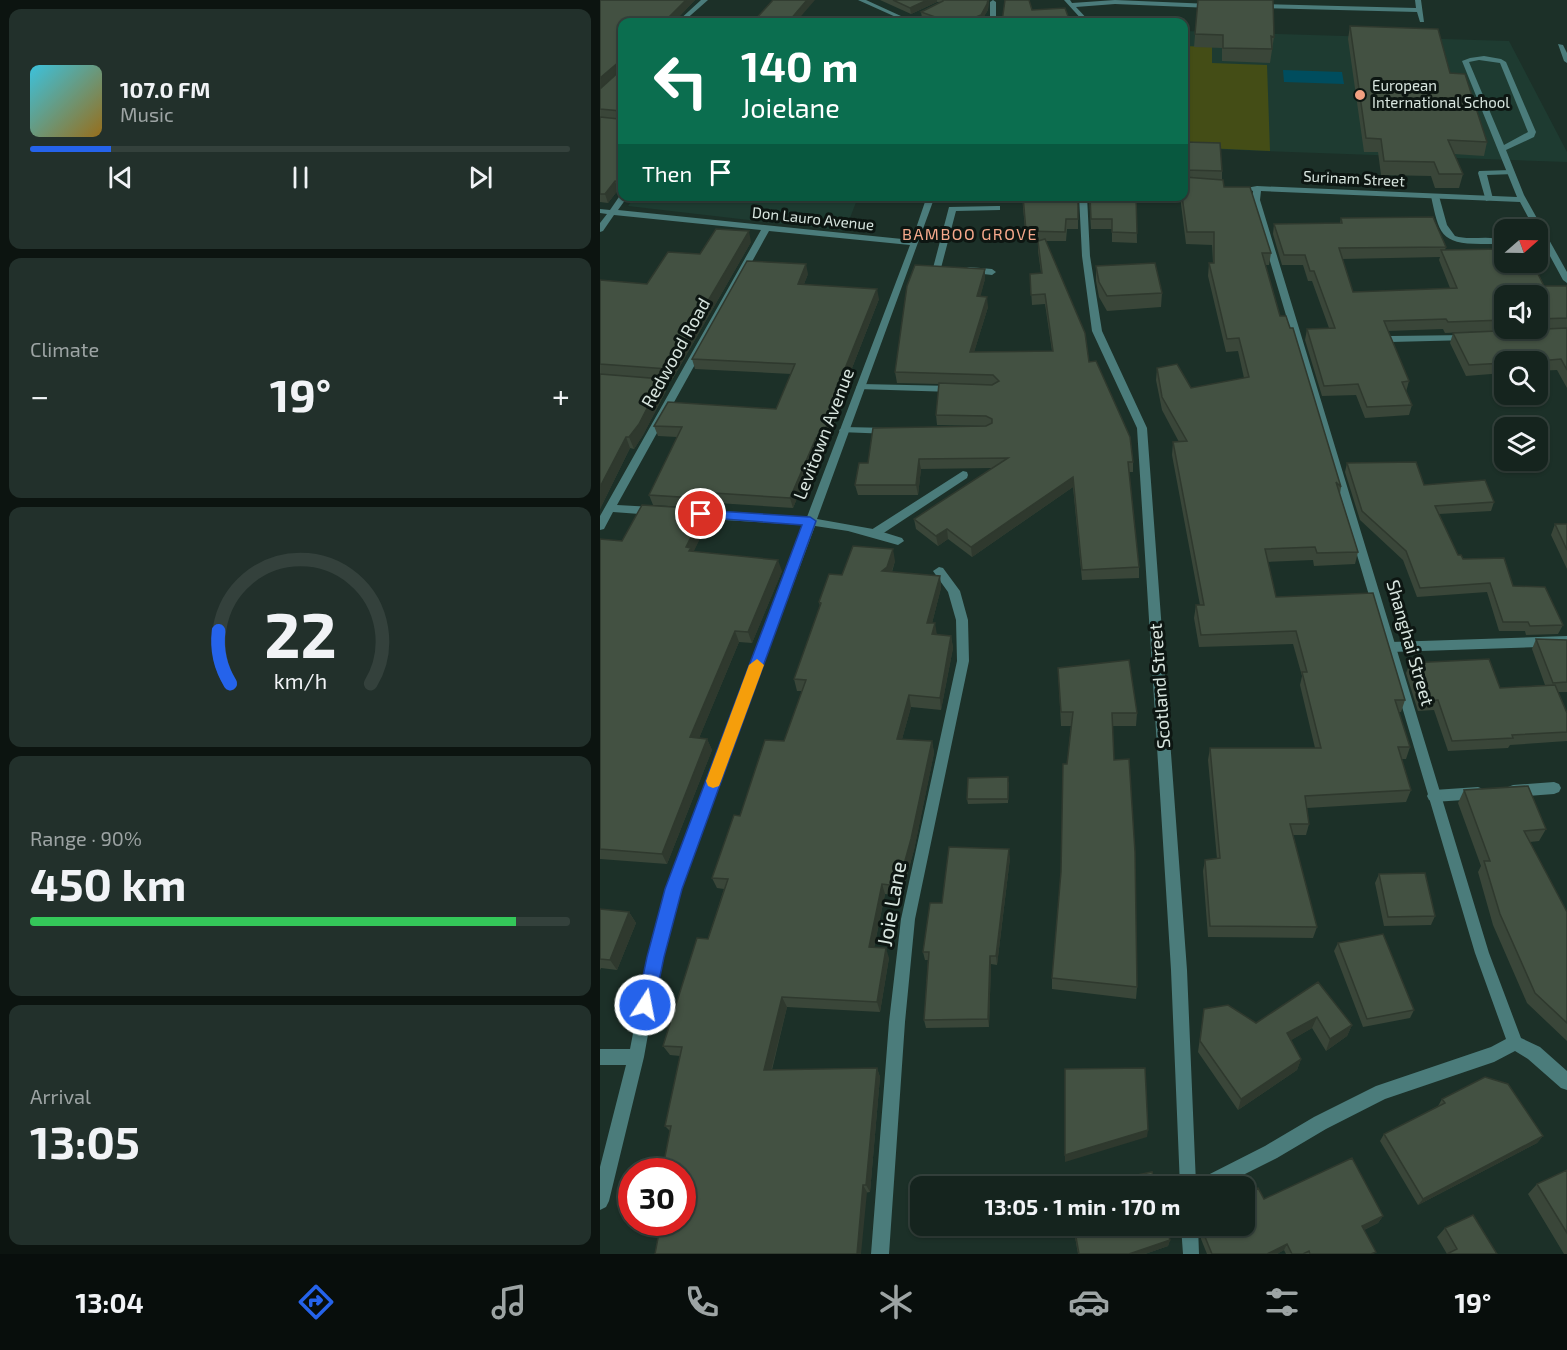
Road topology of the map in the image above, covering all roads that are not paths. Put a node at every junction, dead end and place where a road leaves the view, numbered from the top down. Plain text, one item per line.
1 (705, 0) edge
2 (861, 0) edge
3 (1418, 0) edge
4 (993, 2) dead end
5 (1176, 2) edge
6 (1068, 3) edge
7 (1222, 6) edge
8 (1245, 6) edge
9 (1419, 10) junction
10 (685, 18) edge
11 (905, 18) edge
12 (993, 18) edge
13 (1083, 18) edge
14 (1422, 21) dead end
15 (1560, 45) dead end
16 (1567, 61) edge
17 (1503, 148) junction
18 (1511, 172) junction
19 (1236, 188) edge
20 (1257, 188) junction
21 (1435, 196) junction
22 (1489, 199) junction
23 (1524, 200) junction
24 (621, 201) edge
25 (929, 201) edge
26 (1083, 201) edge
27 (997, 207) dead end
28 (600, 211) edge
29 (613, 212) junction
30 (766, 228) junction
31 (600, 229) edge
32 (1494, 241) edge
33 (915, 243) junction
34 (1563, 268) edge
35 (948, 269) edge
36 (959, 270) edge
37 (992, 272) dead end
38 (1567, 280) edge
39 (1473, 338) edge
40 (1391, 339) edge
41 (861, 387) junction
42 (960, 389) edge
43 (844, 430) junction
44 (904, 431) edge
45 (963, 475) dead end
46 (610, 508) junction
47 (810, 521) junction
48 (600, 526) edge
49 (875, 533) junction
50 (898, 541) dead end
51 (939, 571) dead end
52 (1567, 641) edge
53 (1391, 647) junction
54 (1554, 788) dead end
55 (1434, 796) junction
56 (1515, 1043) junction
57 (600, 1057) edge
58 (636, 1057) junction
59 (1567, 1082) edge
60 (1188, 1176) edge
61 (1224, 1176) edge
62 (600, 1201) edge
63 (1190, 1236) edge
64 (1191, 1251) dead end
65 (880, 1254) edge

1 - 10 street
2 - 11 street
3 - 9 street
4 - 12 street
5 - 6 street
5 - 7 street
6 - 13 street
8 - 9 street
9 - 14 street
15 - 16 street
17 - 17 street
17 - 18 street
18 - 22 street
18 - 23 street
19 - 20 street, Surinam Street
20 - 21 street, Surinam Street
20 - 53 street, Shanghai Street
21 - 22 street, Surinam Street
21 - 32 street
22 - 23 street, Surinam Street
23 - 34 street
24 - 29 street
25 - 33 street, Levitown Avenue
26 - 60 street, Scotland Street
27 - 35 street
28 - 29 street, Don Lauro Avenue
29 - 30 street, Don Lauro Avenue
29 - 31 street
30 - 33 street, Don Lauro Avenue
30 - 46 street, Redwood Road
33 - 41 street, Levitown Avenue
34 - 38 street
36 - 37 street
39 - 40 street
41 - 42 street
41 - 43 street, Levitown Avenue
43 - 44 street
43 - 47 street, Levitown Avenue
45 - 49 street
46 - 47 street
46 - 48 street, Redwood Road
47 - 49 street
47 - 58 street, Levitown Avenue
49 - 50 street
51 - 65 street, Joie Lane
52 - 53 street
53 - 55 street, Shanghai Street
54 - 55 street
55 - 56 street, Shanghai Street
56 - 59 street
56 - 61 street
57 - 58 street
58 - 62 street, Levitown Avenue
63 - 64 street

